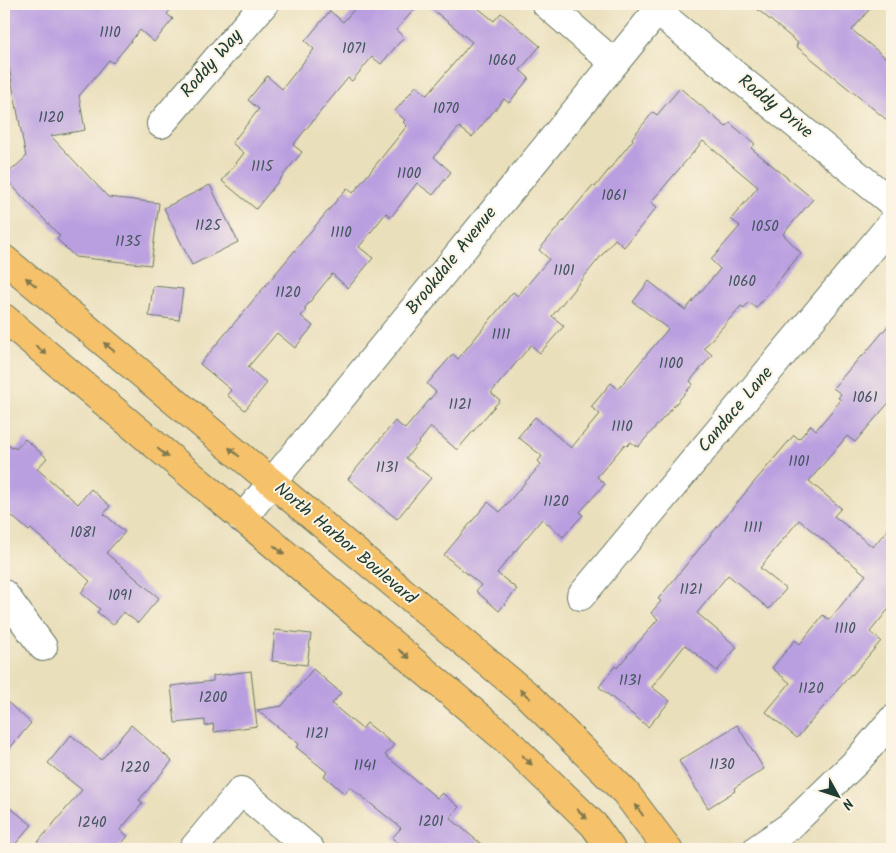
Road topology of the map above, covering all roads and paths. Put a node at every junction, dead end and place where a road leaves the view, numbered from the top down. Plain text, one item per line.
1 (264, 4) edge
2 (546, 4) edge
3 (660, 7) edge
4 (614, 63) junction
5 (161, 124) dead end
6 (892, 203) edge
7 (892, 223) edge
8 (4, 259) edge
9 (4, 318) edge
10 (271, 483) junction
11 (242, 519) junction
12 (4, 594) edge
13 (581, 596) dead end
14 (43, 646) dead end
15 (892, 720) edge
16 (192, 849) edge
17 (310, 849) edge
18 (611, 849) edge
19 (668, 849) edge
20 (757, 849) edge

1 - 5 street, Roddy Way
2 - 4 street
3 - 4 street, Brookdale Avenue
3 - 6 street, Roddy Drive
4 - 10 street, Brookdale Avenue
7 - 13 street, Candace Lane
10 -> 8 main road, North Harbor Boulevard
9 -> 11 main road
10 - 11 street, Brookdale Avenue
19 -> 10 main road, North Harbor Boulevard
11 -> 18 main road
12 - 14 street
15 - 20 street
16 - 17 street

